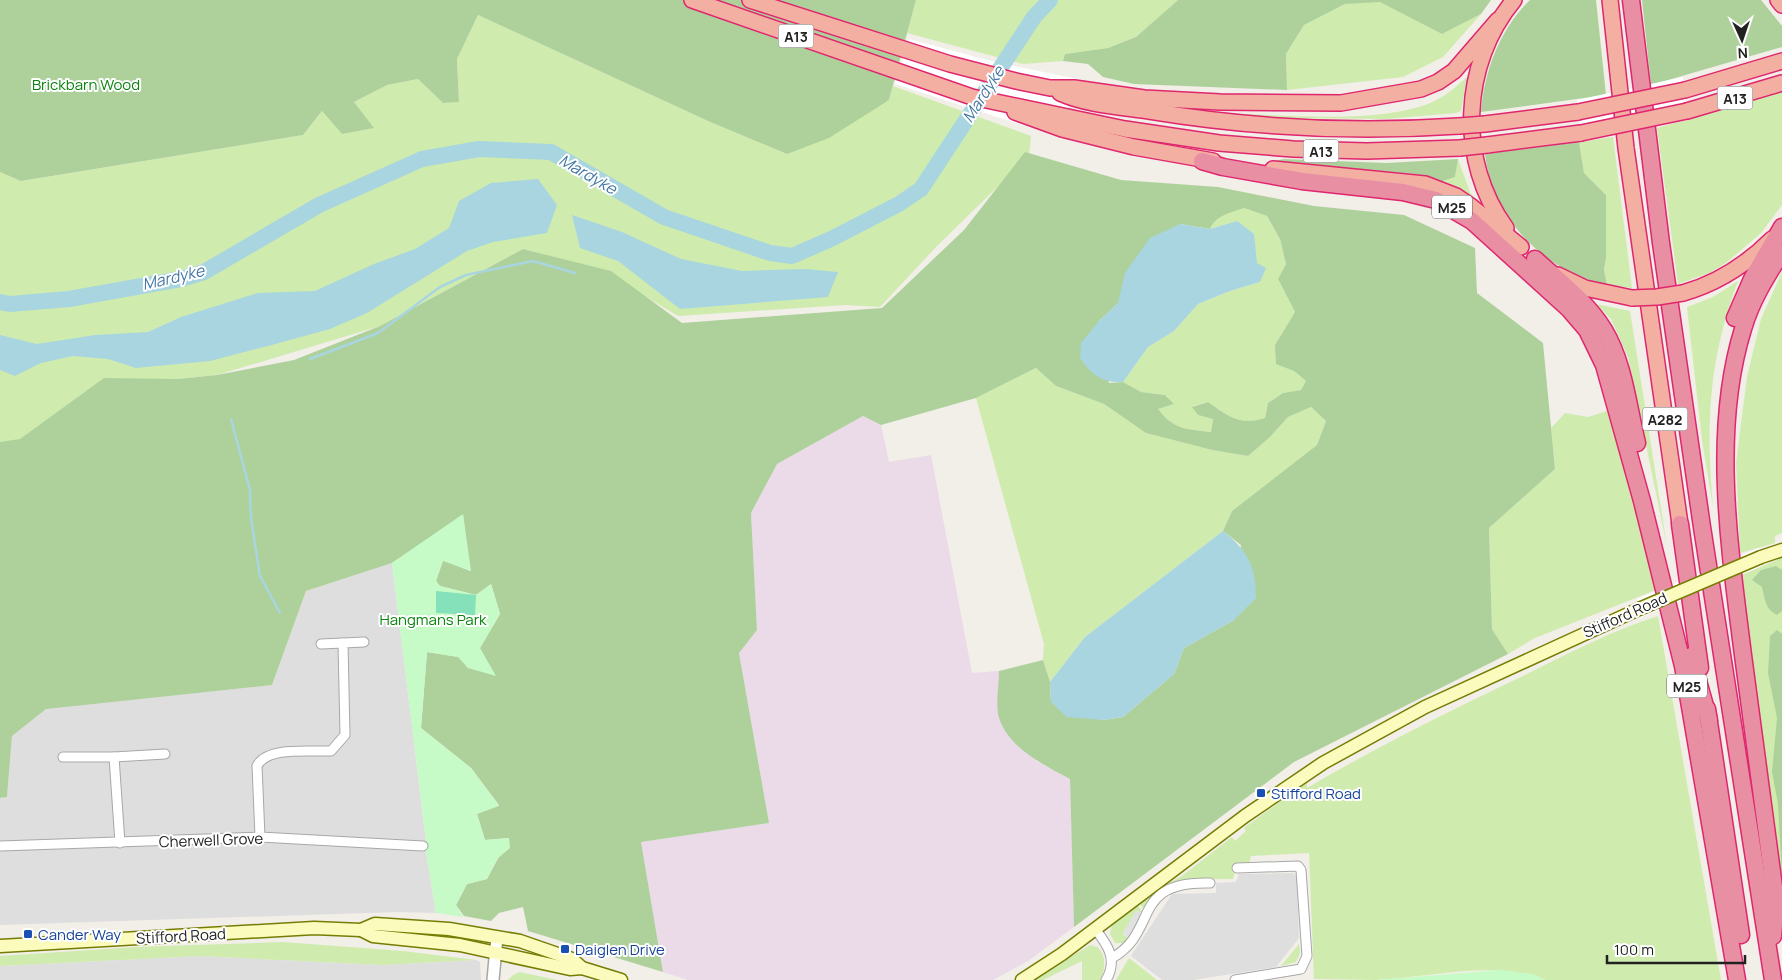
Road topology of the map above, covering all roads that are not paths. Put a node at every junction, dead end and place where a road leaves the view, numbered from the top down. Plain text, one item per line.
1 (692, 0) edge
2 (750, 0) edge
3 (1509, 0) edge
4 (1514, 0) edge
5 (1610, 0) edge
6 (1631, 0) edge
7 (1778, 0) edge
8 (1782, 4) edge
9 (1500, 17) junction
10 (1782, 61) edge
11 (1782, 83) edge
12 (1073, 93) junction
13 (1064, 123) junction
14 (1202, 161) junction
15 (1782, 227) edge
16 (1521, 247) junction
17 (1782, 252) edge
18 (1535, 259) junction
19 (1680, 524) joint
20 (1782, 550) edge
21 (364, 642) dead end
22 (343, 643) junction
23 (321, 644) dead end
24 (1708, 720) junction
25 (165, 754) dead end
26 (63, 757) dead end
27 (114, 757) junction
28 (1749, 826) junction
29 (260, 837) junction
30 (120, 843) junction
31 (0, 846) edge
32 (423, 846) dead end
33 (1237, 868) dead end
34 (1210, 883) dead end
35 (361, 930) junction
36 (1094, 930) junction
37 (497, 937) junction
38 (0, 946) edge
39 (494, 953) junction
40 (1112, 958) junction
41 (1770, 958) junction
42 (582, 968) junction
43 (493, 980) edge
44 (621, 980) edge
45 (1022, 980) edge
46 (1106, 980) edge
47 (1235, 980) edge
48 (1737, 980) edge
49 (1748, 980) edge
50 (1773, 980) edge

1 - 13 highway, A13
2 - 12 highway, A13
3 - 9 highway
4 - 9 highway
5 - 19 highway, A282
6 - 28 highway, M25
7 - 8 highway
9 - 12 highway
9 - 16 highway
10 - 12 highway, A13, bridge
11 - 13 highway, A13, bridge
13 - 14 highway
14 - 16 highway
14 - 48 highway, M25
15 - 18 highway, bridge
15 - 28 highway, M25
16 - 18 highway
17 - 41 highway, M25
18 - 24 highway, M25
19 - 24 highway, M25
20 - 36 main road, Stifford Road, bridge
21 - 22 street
22 - 23 street
22 - 29 street
24 - 49 highway, M25
25 - 27 street
26 - 27 street
27 - 30 street
28 - 41 highway, M25
29 - 30 street, Cherwell Grove
29 - 32 street, Cherwell Grove
30 - 31 street, Cherwell Grove
33 - 47 street
34 - 40 street
35 - 37 main road, Stifford Road
35 - 38 main road, Stifford Road
35 - 39 main road, Stifford Road
36 - 40 street
36 - 45 main road, Stifford Road
37 - 39 street
37 - 42 main road, Stifford Road
39 - 42 main road, Stifford Road
39 - 43 street
40 - 46 street
41 - 50 highway, M25
42 - 44 main road, Stifford Road

